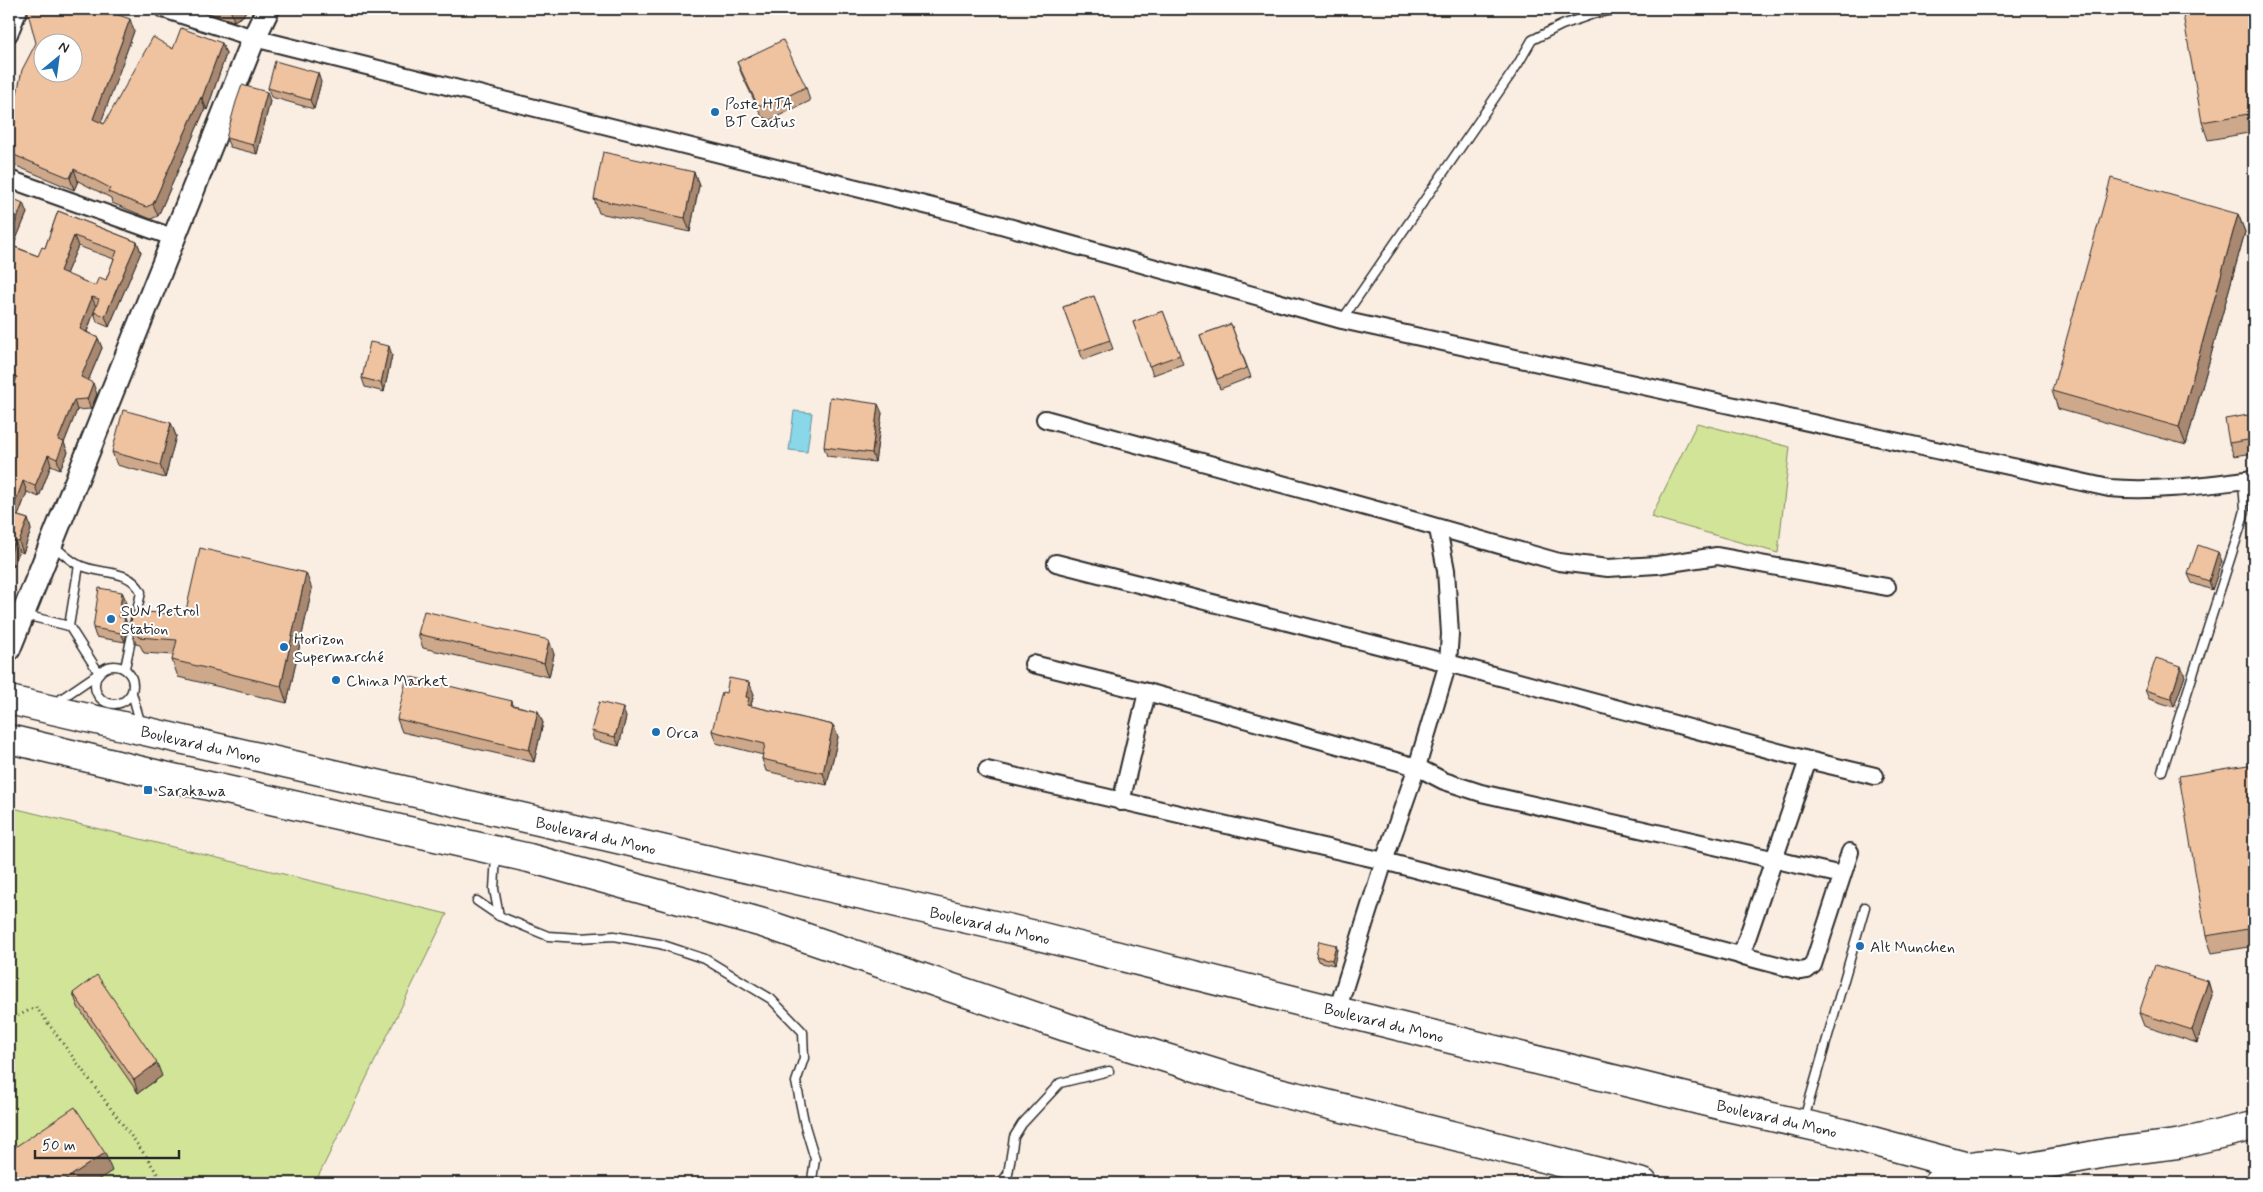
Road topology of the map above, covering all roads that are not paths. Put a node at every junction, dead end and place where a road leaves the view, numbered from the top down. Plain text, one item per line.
1 (19, 9) edge
2 (163, 9) edge
3 (268, 9) edge
4 (1621, 9) edge
5 (9, 34) edge
6 (254, 38) junction
7 (9, 179) edge
8 (172, 237) junction
9 (1342, 320) junction
10 (1045, 420) dead end
11 (2249, 480) edge
12 (1438, 529) junction
13 (50, 544) junction
14 (1056, 563) dead end
15 (79, 565) junction
16 (1887, 587) dead end
17 (23, 614) junction
18 (69, 626) junction
19 (9, 649) edge
20 (1448, 663) junction
21 (1033, 664) dead end
22 (125, 668) junction
23 (99, 673) junction
24 (1147, 692) junction
25 (132, 694) junction
26 (9, 700) edge
27 (47, 708) junction
28 (143, 731) junction
29 (9, 738) edge
30 (1808, 760) junction
31 (1417, 767) junction
32 (987, 770) dead end
33 (2162, 772) dead end
34 (1875, 776) dead end
35 (1121, 802) junction
36 (496, 850) junction
37 (1850, 852) dead end
38 (1384, 861) junction
39 (1773, 861) junction
40 (1842, 875) junction
41 (477, 901) dead end
42 (1865, 907) dead end
43 (500, 916) junction
44 (1741, 956) junction
45 (1337, 1011) junction
46 (1109, 1071) dead end
47 (1803, 1124) junction
48 (2254, 1126) edge
49 (1968, 1168) junction
50 (2020, 1169) junction
51 (809, 1183) edge
52 (1001, 1183) edge
53 (1643, 1183) edge
54 (1938, 1183) edge
55 (2044, 1183) edge

1 - 5 street
2 - 6 street
3 - 6 street
4 - 9 lane
6 - 8 street
6 - 9 street
7 - 8 street
8 - 13 street
9 - 11 street
10 - 12 street
11 - 33 lane
12 - 16 street
12 - 20 street
13 - 15 lane
13 - 17 street
14 - 20 street
15 - 18 lane
15 - 22 lane
17 - 18 lane
17 - 19 street
18 - 23 lane
20 - 30 street
20 - 31 street
21 - 24 street
22 - 23 lane
22 - 25 lane
23 - 25 lane
23 - 27 lane
24 - 31 street
24 - 35 street
25 - 28 lane
26 - 27 highway, Boulevard du Mono
27 - 28 highway, Boulevard du Mono
28 - 45 highway, Boulevard du Mono
29 - 36 highway
30 - 34 street
30 - 39 street
31 - 38 street
31 - 39 street
32 - 35 street
35 - 38 street
36 - 43 lane
36 - 53 highway
37 - 40 street
38 - 44 street
38 - 45 street
39 - 40 street
39 - 44 street
40 - 44 street
41 - 43 lane
42 - 47 lane
43 - 51 lane
45 - 47 highway, Boulevard du Mono
46 - 52 lane
47 - 49 highway, Boulevard du Mono
48 - 50 highway
49 - 50 highway
49 - 54 highway
50 - 55 highway

